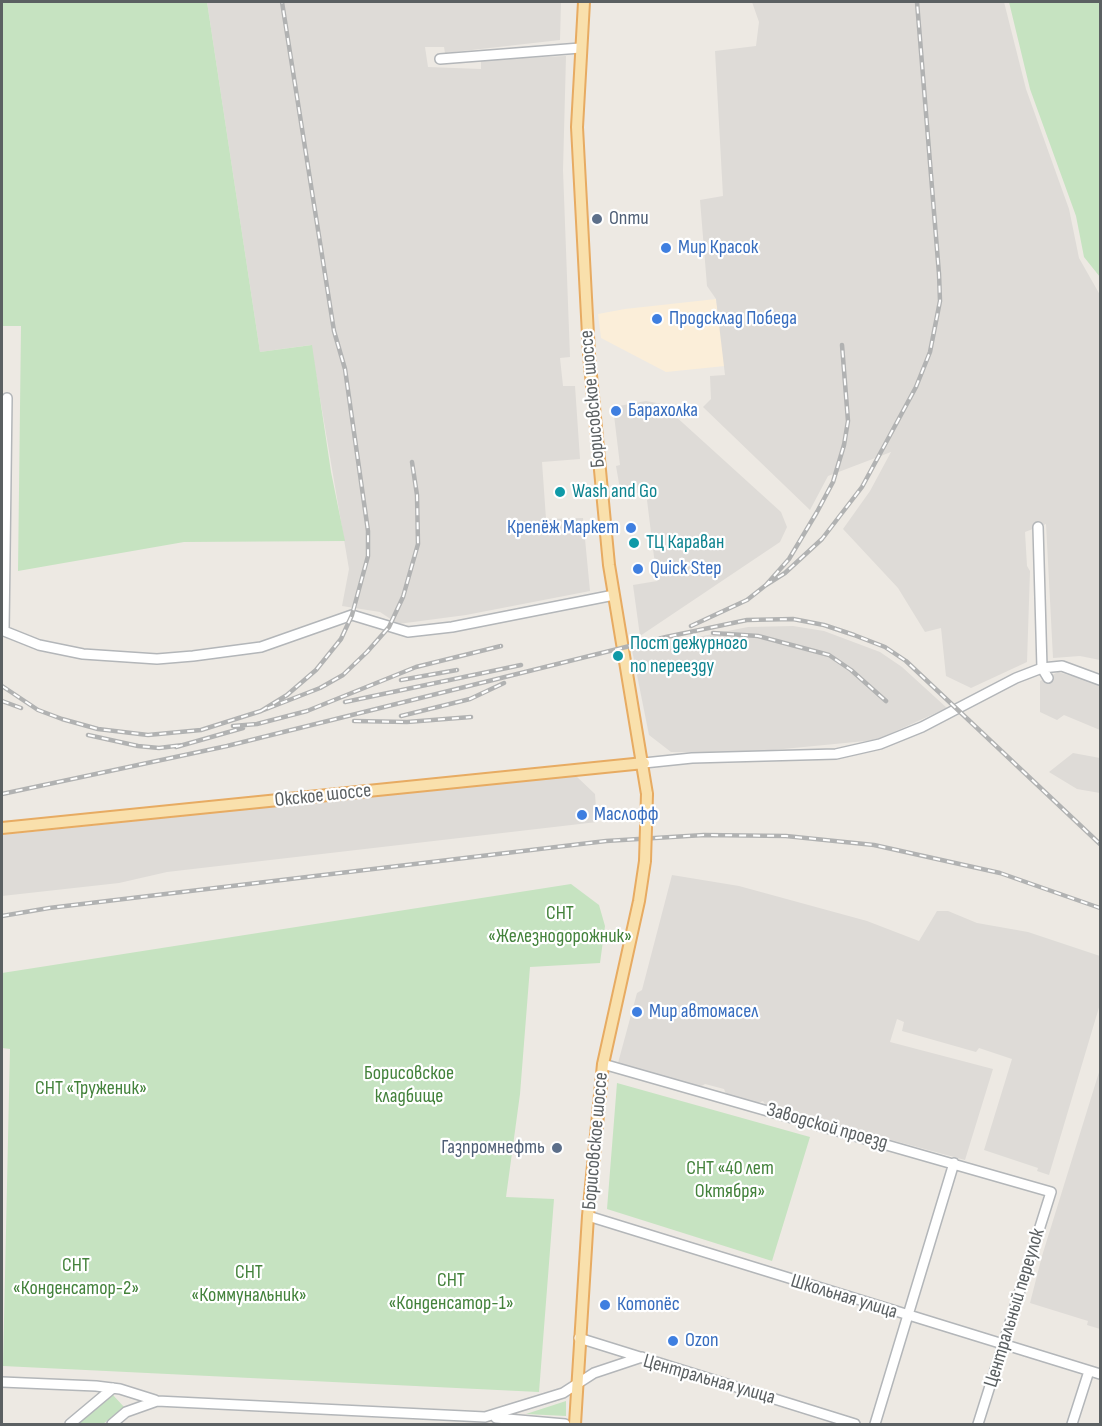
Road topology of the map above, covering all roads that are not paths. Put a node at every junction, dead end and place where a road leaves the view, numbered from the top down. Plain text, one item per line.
1 (584, 2) edge
2 (580, 48) junction
3 (440, 59) dead end
4 (7, 398) dead end
5 (1038, 527) dead end
6 (614, 595) junction
7 (1042, 668) junction
8 (1048, 678) dead end
9 (1101, 680) edge
10 (644, 763) junction
11 (2, 828) edge
12 (603, 1064) junction
13 (954, 1163) junction
14 (1051, 1192) joint
15 (588, 1216) junction
16 (908, 1317) junction
17 (579, 1338) junction
18 (1003, 1345) junction
19 (642, 1357) junction
20 (1089, 1371) junction
21 (1101, 1374) edge
22 (2, 1382) edge
23 (576, 1383) junction
24 (113, 1388) junction
25 (124, 1390) junction
26 (157, 1401) junction
27 (126, 1412) junction
28 (485, 1417) junction
29 (450, 1420) edge
30 (70, 1425) edge
31 (112, 1425) edge
32 (565, 1425) edge
33 (575, 1425) edge
34 (855, 1425) edge
35 (876, 1425) edge
36 (978, 1425) edge
37 (1072, 1425) edge

1 - 2 main road, Борисовское шоссе
2 - 3 street
2 - 6 main road, Борисовское шоссе
4 - 6 street
5 - 7 street
6 - 10 main road, Борисовское шоссе
7 - 8 street
7 - 9 street
7 - 10 street
10 - 11 main road, Окское шоссе
10 - 12 main road, Борисовское шоссе, bridge
12 - 13 street, Заводской проезд
12 - 15 main road, Борисовское шоссе
13 - 14 street, Заводской проезд
13 - 16 street
14 - 18 street, Центральный переулок
15 - 16 street, Школьная улица
15 - 17 main road, Борисовское шоссе
16 - 18 street, Школьная улица
16 - 35 street
17 - 19 street
17 - 23 main road, Борисовское шоссе
18 - 20 street, Школьная улица
18 - 36 street, Центральный переулок
19 - 23 street, Центральная улица
19 - 34 street, Центральная улица
20 - 21 street, Школьная улица
20 - 37 street
22 - 24 street
23 - 28 street, Центральная улица
23 - 33 main road, Борисовское шоссе
24 - 25 street
24 - 30 street
25 - 26 street
25 - 27 street
26 - 27 street, Центральная улица
26 - 29 street, Центральная улица
27 - 31 street, Центральная улица
28 - 29 street, Центральная улица
28 - 32 street

